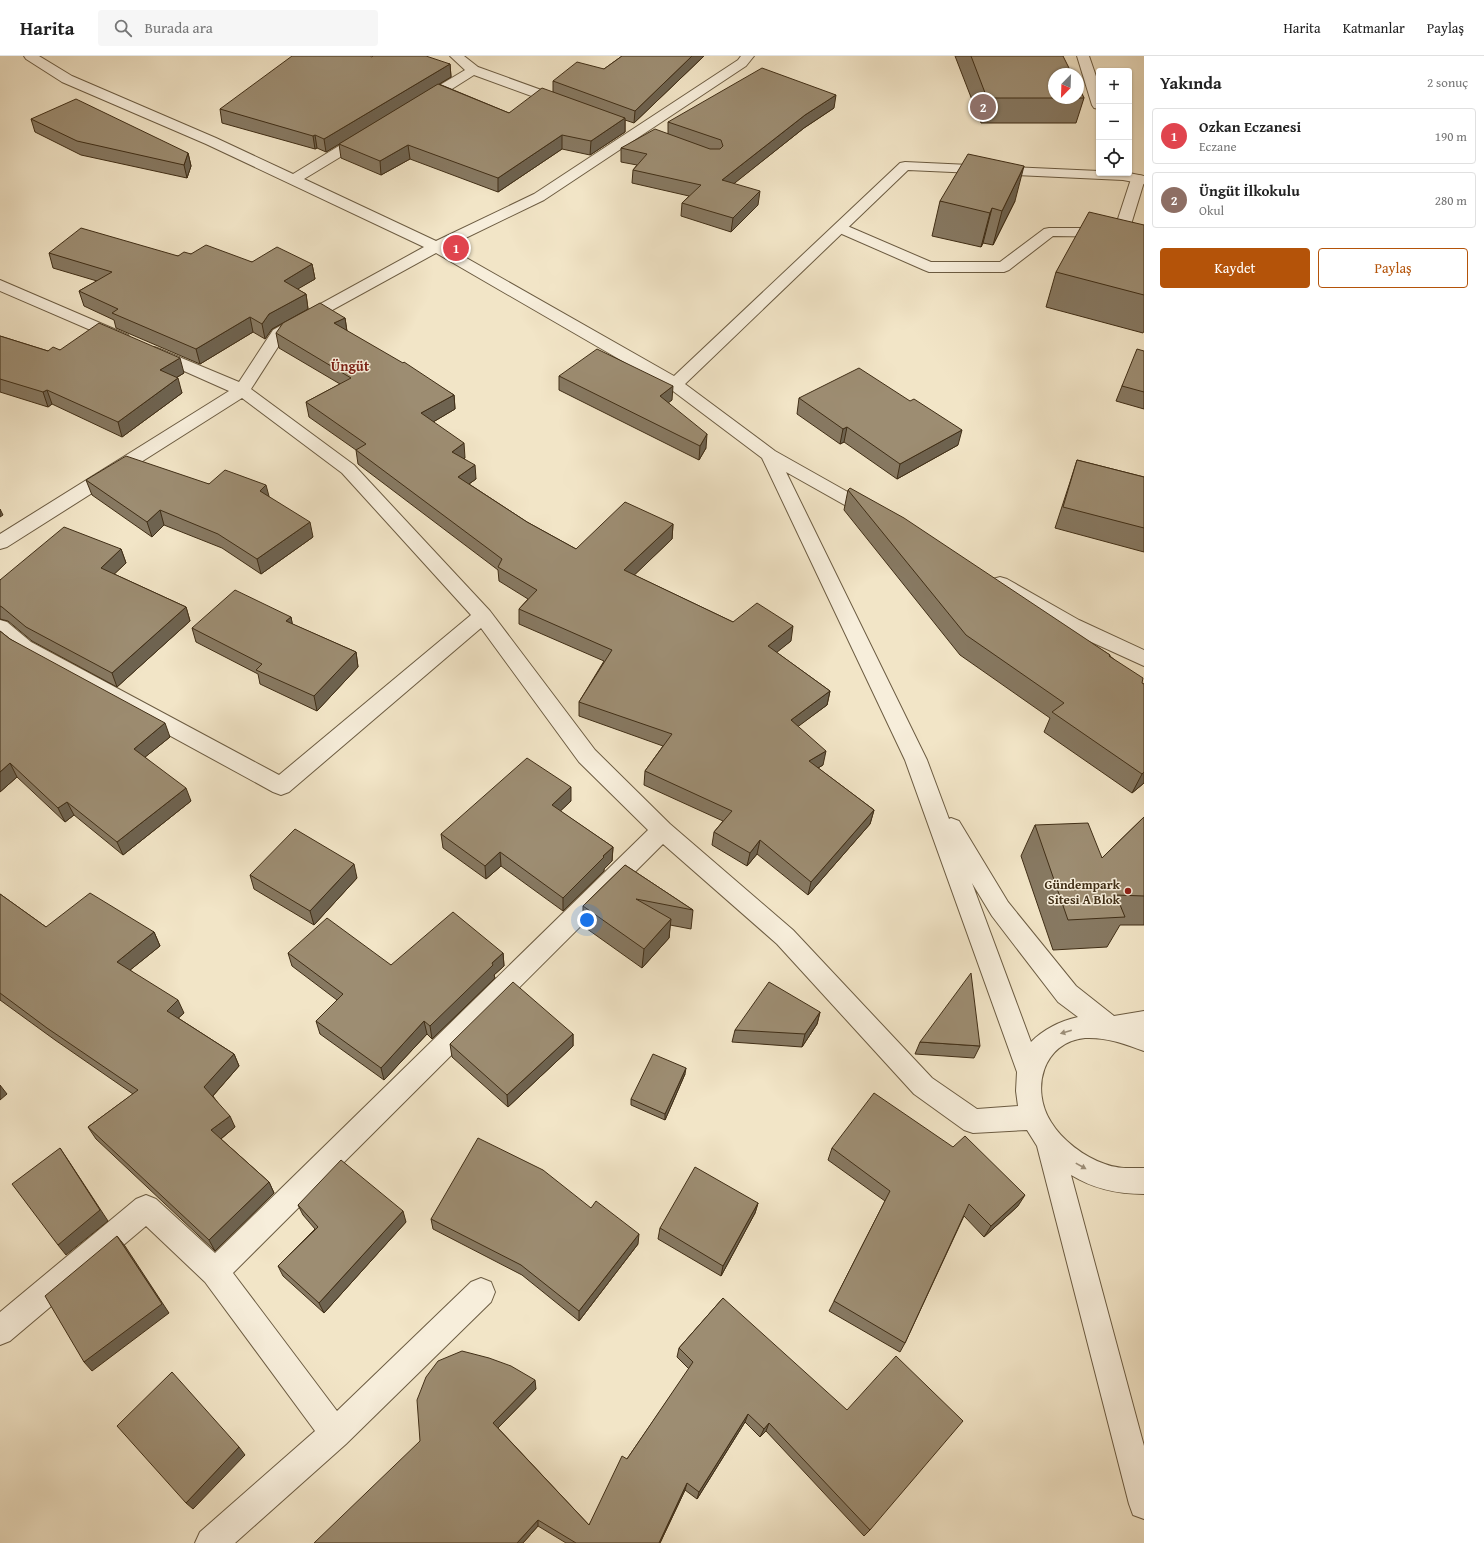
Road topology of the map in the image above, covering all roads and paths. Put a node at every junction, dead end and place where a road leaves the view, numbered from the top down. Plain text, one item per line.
1 (30, 56) edge
2 (456, 56) edge
3 (748, 56) edge
4 (1083, 56) edge
5 (473, 70) junction
6 (1099, 104) edge
7 (575, 107) edge
8 (407, 110) edge
9 (625, 125) edge
10 (640, 130) junction
11 (374, 131) edge
12 (655, 136) edge
13 (1096, 173) edge
14 (1128, 176) edge
15 (294, 179) junction
16 (1141, 180) edge
17 (840, 228) junction
18 (1120, 233) junction
19 (1144, 240) edge
20 (436, 247) junction
21 (0, 285) edge
22 (675, 384) junction
23 (242, 390) junction
24 (769, 455) junction
25 (886, 520) edge
26 (0, 543) edge
27 (989, 578) edge
28 (483, 616) junction
29 (0, 627) edge
30 (1144, 660) edge
31 (924, 783) junction
32 (662, 830) junction
33 (1144, 1022) edge
34 (1110, 1028) junction
35 (1144, 1040) edge
36 (1029, 1070) junction
37 (1035, 1117) junction
38 (1049, 1141) junction
39 (1144, 1181) edge
40 (215, 1272) junction
41 (481, 1292) dead end
42 (0, 1331) edge
43 (334, 1433) junction
44 (1144, 1504) edge
45 (211, 1543) edge

1 - 15 street
2 - 5 street
3 - 10 street
4 - 6 street
5 - 7 street
5 - 8 street
9 - 10 street
10 - 12 street
10 - 20 street
11 - 15 street
13 - 17 street
14 - 16 street
15 - 20 street
16 - 18 street
17 - 18 street
17 - 22 street
18 - 19 street
20 - 22 street
20 - 23 street
21 - 23 street
22 - 24 street
23 - 26 street
23 - 28 street
24 - 25 street
24 - 31 street
27 - 30 street
28 - 29 street
28 - 32 street
31 - 34 street
31 - 36 street
32 - 37 street
32 - 40 street
33 - 34 street
34 - 35 street
34 -> 36 street
36 - 37 street
37 - 38 street
38 -> 39 street
38 - 44 street
40 - 42 street
40 - 43 street
41 - 43 street
43 - 45 street

